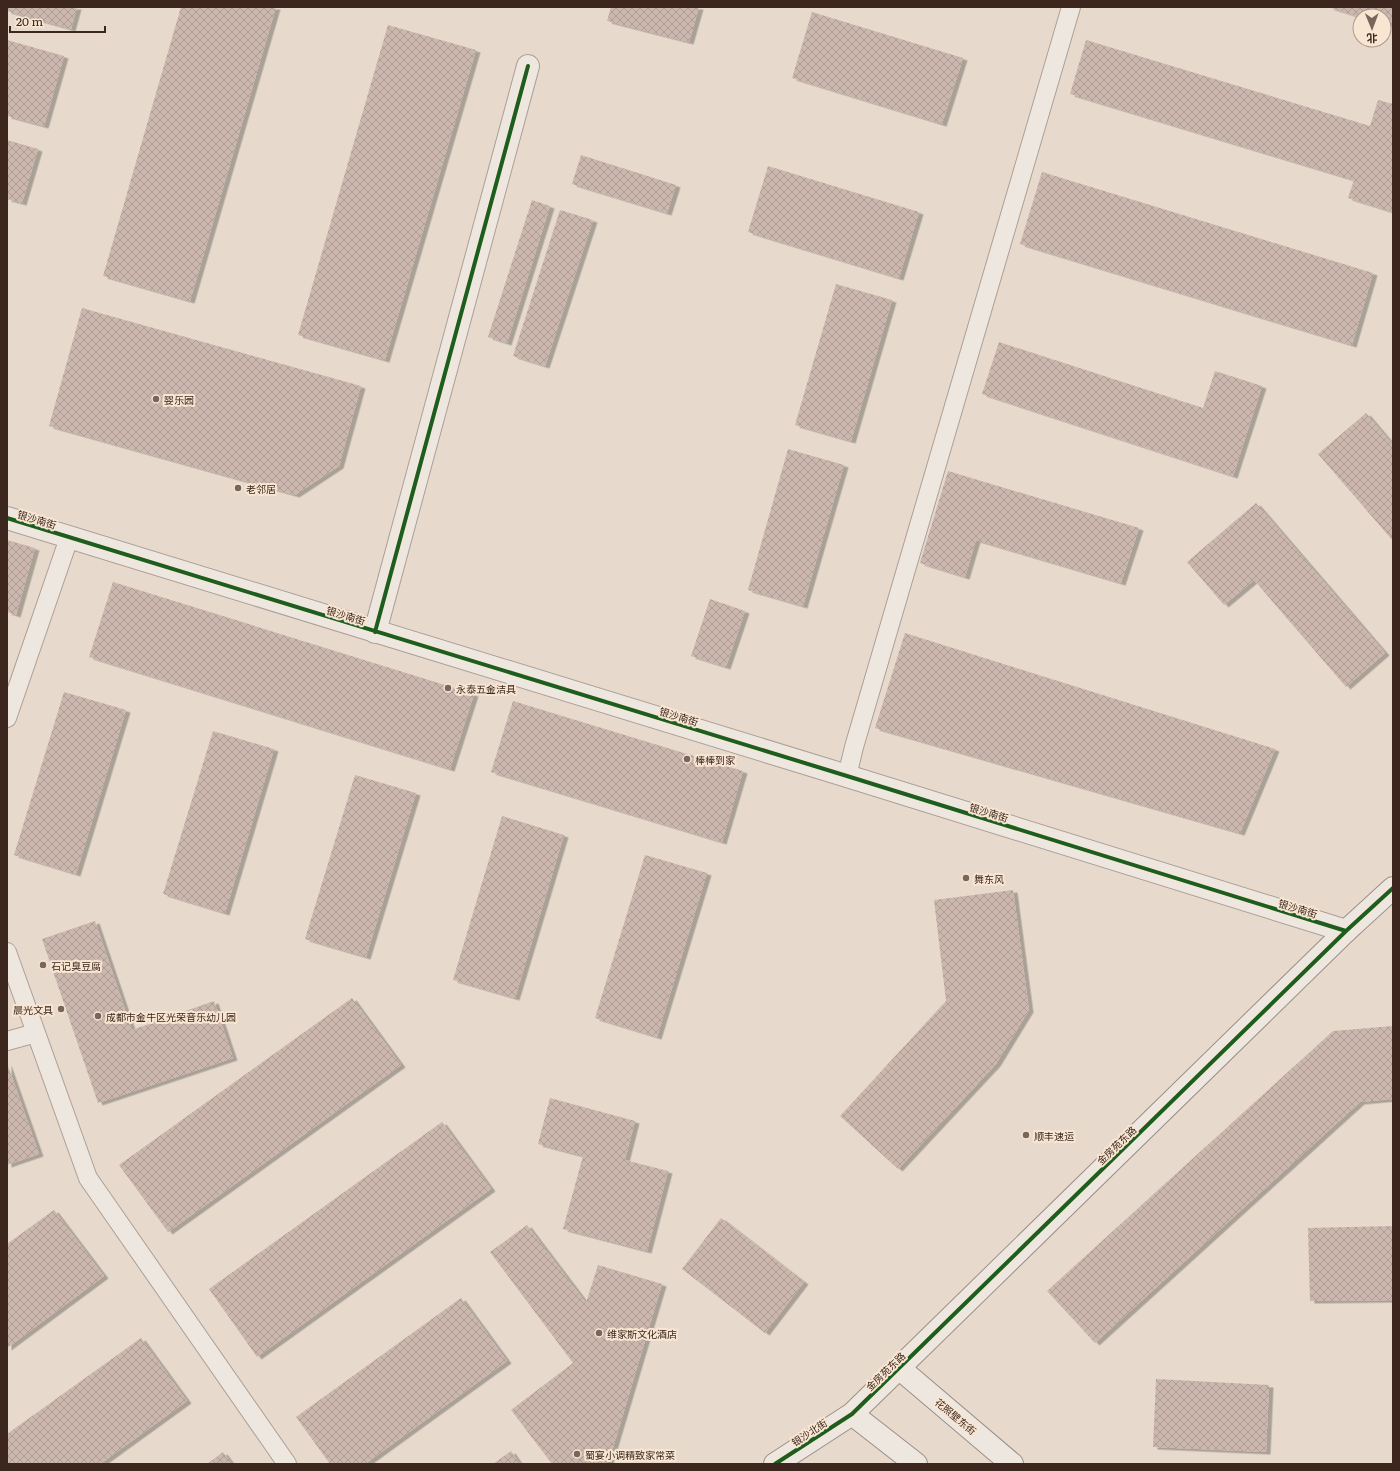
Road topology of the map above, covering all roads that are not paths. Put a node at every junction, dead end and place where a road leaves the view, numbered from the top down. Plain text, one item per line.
1 (1071, 7) edge
2 (528, 66) dead end
3 (7, 518) edge
4 (69, 538) junction
5 (375, 632) junction
6 (7, 718) edge
7 (847, 776) junction
8 (1393, 888) edge
9 (1346, 931) junction
10 (7, 952) edge
11 (36, 1033) junction
12 (7, 1042) edge
13 (900, 1368) junction
14 (852, 1414) junction
15 (287, 1464) edge
16 (775, 1464) edge
17 (916, 1464) edge
18 (1012, 1464) edge

1 - 7 lane
2 - 5 street
3 - 4 street, 银沙南街
4 - 5 street, 银沙南街
4 - 6 lane
5 - 7 street, 银沙南街
7 - 9 street, 银沙南街
8 - 9 street, 金房苑东路
9 - 13 street, 金房苑东路
10 - 11 lane
11 - 12 lane
11 - 15 lane
13 - 14 street, 金房苑东路
13 - 18 street, 花照壁东街
14 - 16 street, 银沙北街
14 - 17 street

